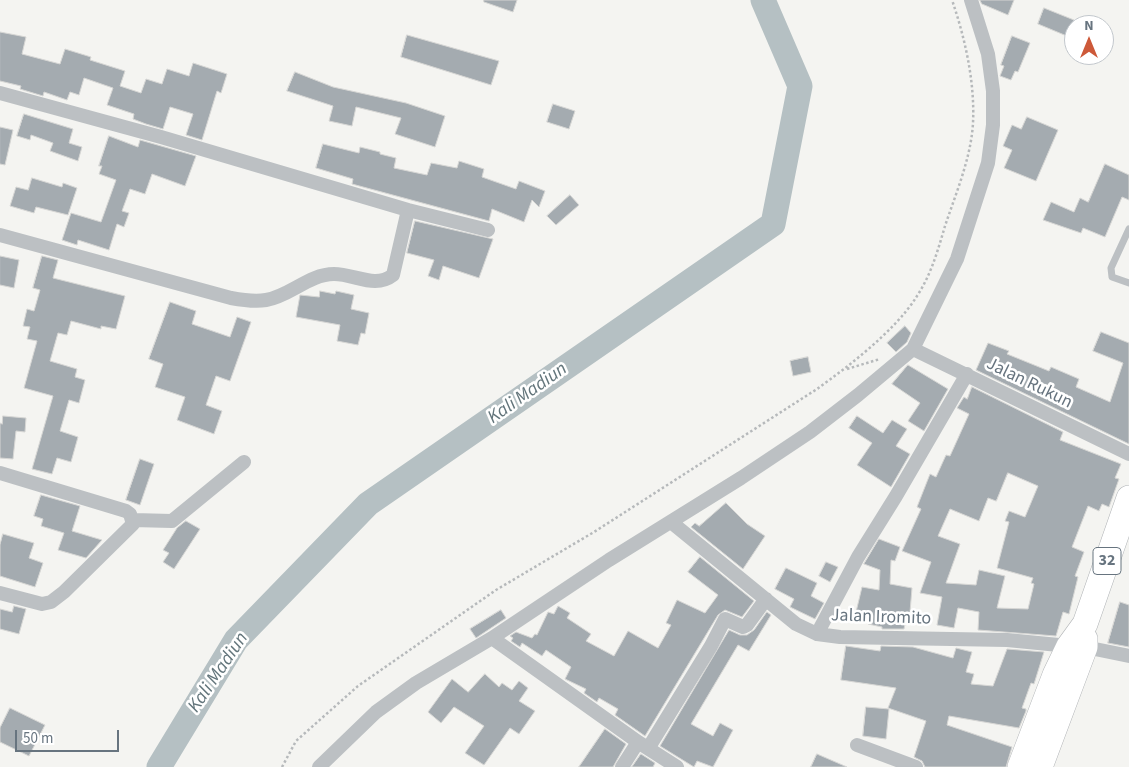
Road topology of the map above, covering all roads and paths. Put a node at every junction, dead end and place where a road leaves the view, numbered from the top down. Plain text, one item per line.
1 (952, 0) edge
2 (970, 0) edge
3 (0, 93) edge
4 (408, 210) junction
5 (1129, 229) edge
6 (488, 230) dead end
7 (0, 235) edge
8 (1129, 284) edge
9 (913, 349) junction
10 (967, 374) junction
11 (1129, 454) edge
12 (244, 462) dead end
13 (0, 473) edge
14 (1129, 498) edge
15 (133, 520) junction
16 (670, 522) junction
17 (0, 593) edge
18 (766, 599) junction
19 (817, 634) junction
20 (492, 638) junction
21 (1080, 639) junction
22 (1129, 656) edge
23 (643, 744) junction
24 (857, 745) dead end
25 (282, 767) edge
26 (319, 767) edge
27 (622, 767) edge
28 (678, 767) edge
29 (916, 767) edge
30 (1020, 767) edge
31 (1040, 767) edge

1 - 25 path
2 - 9 street
3 - 4 street
4 - 6 street
4 - 7 street
5 - 8 lane
9 - 10 street, Jalan Rukun
9 - 16 street
10 - 11 street, Jalan Rukun
10 - 19 street
12 - 15 street
13 - 15 street
14 - 21 highway, 32
15 - 17 street
16 - 18 street, Jalan Iromito
16 - 20 street
18 - 19 street, Jalan Iromito
18 - 23 street
19 - 21 street, Jalan Iromito
20 - 23 street
20 - 26 street
21 - 22 street, Jalan Iromito
21 - 30 highway, 32
21 - 31 highway, 32
23 - 27 street
23 - 28 street
24 - 29 street

